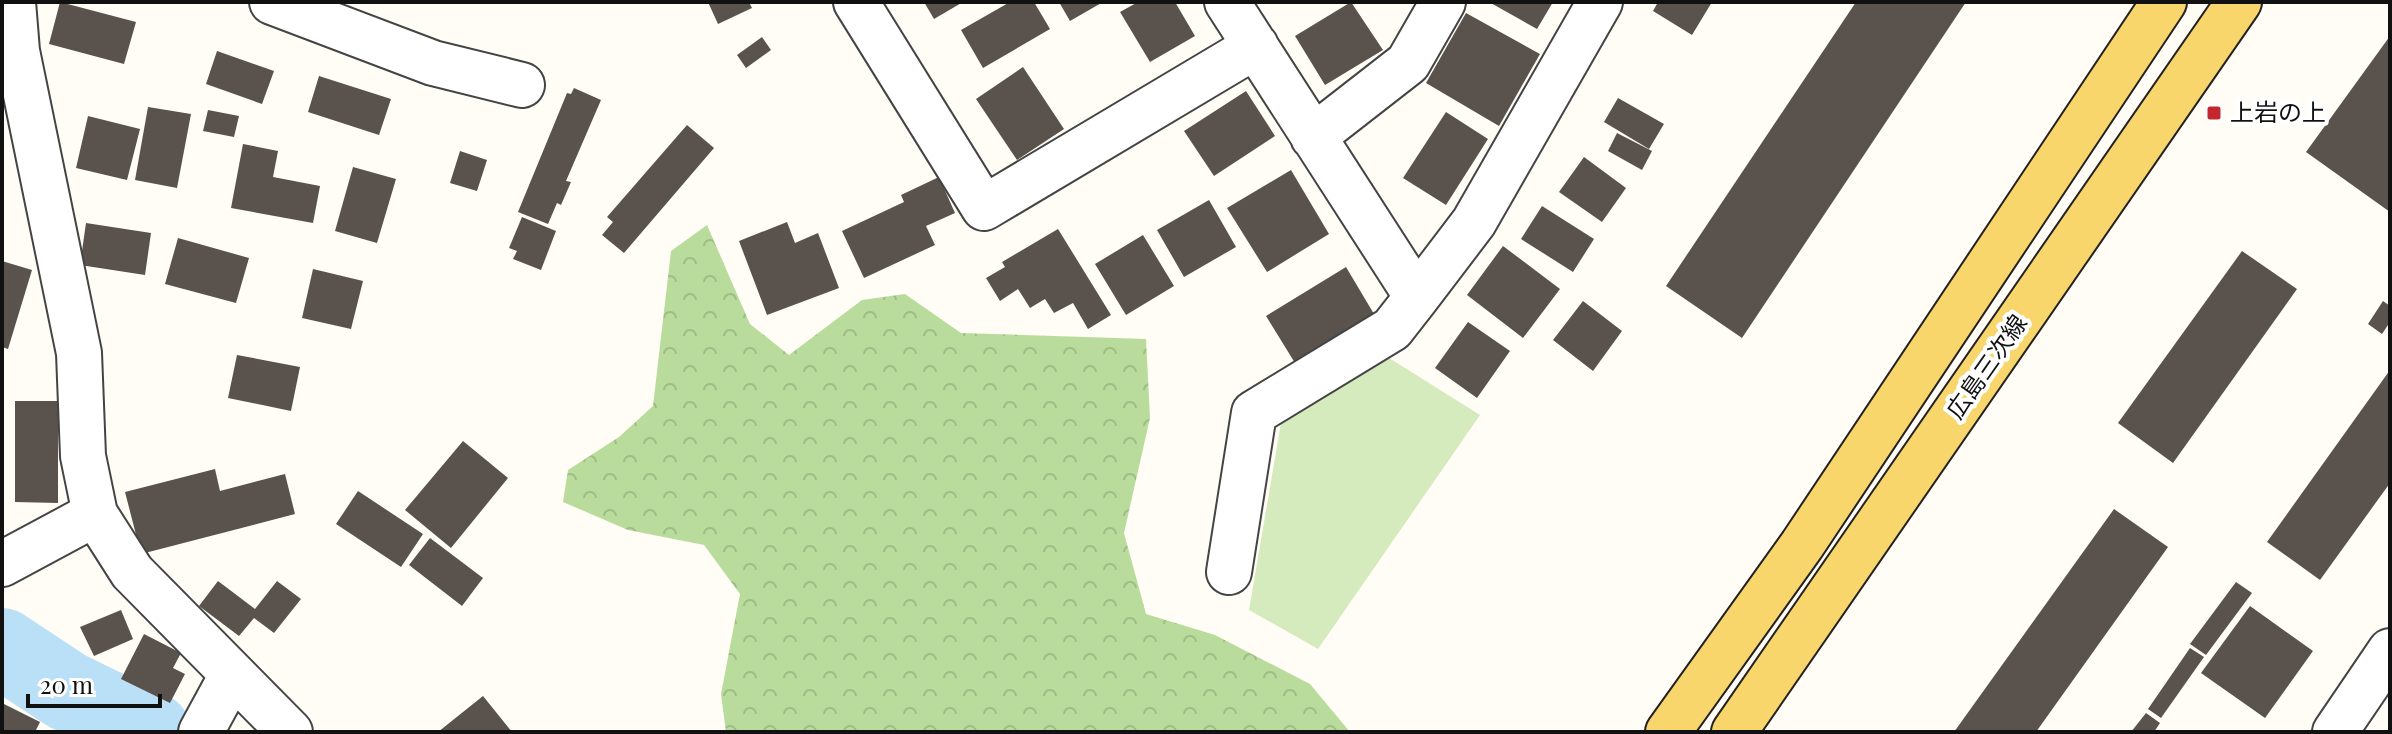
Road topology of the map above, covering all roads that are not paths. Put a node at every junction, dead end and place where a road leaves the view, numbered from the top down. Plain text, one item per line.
1 (13, 2) edge
2 (272, 2) edge
3 (856, 2) edge
4 (1227, 2) edge
5 (1443, 2) edge
6 (1600, 2) edge
7 (2164, 2) edge
8 (2239, 2) edge
9 (1256, 46) junction
10 (522, 85) dead end
11 (17, 129) edge
12 (1313, 137) junction
13 (1417, 297) junction
14 (95, 514) junction
15 (2, 564) edge
16 (1229, 572) dead end
17 (2390, 651) edge
18 (232, 675) junction
19 (201, 731) edge
20 (290, 732) edge
21 (1668, 732) edge
22 (1734, 732) edge
23 (2335, 732) edge

1 - 11 street
2 - 10 street
3 - 9 street
4 - 9 street
5 - 12 street
6 - 13 street
7 - 21 main road
8 - 22 main road, 広島三次線
9 - 12 street
11 - 14 street
12 - 13 street
13 - 16 street
14 - 15 street
14 - 18 street
17 - 23 street
18 - 19 street
18 - 20 street

